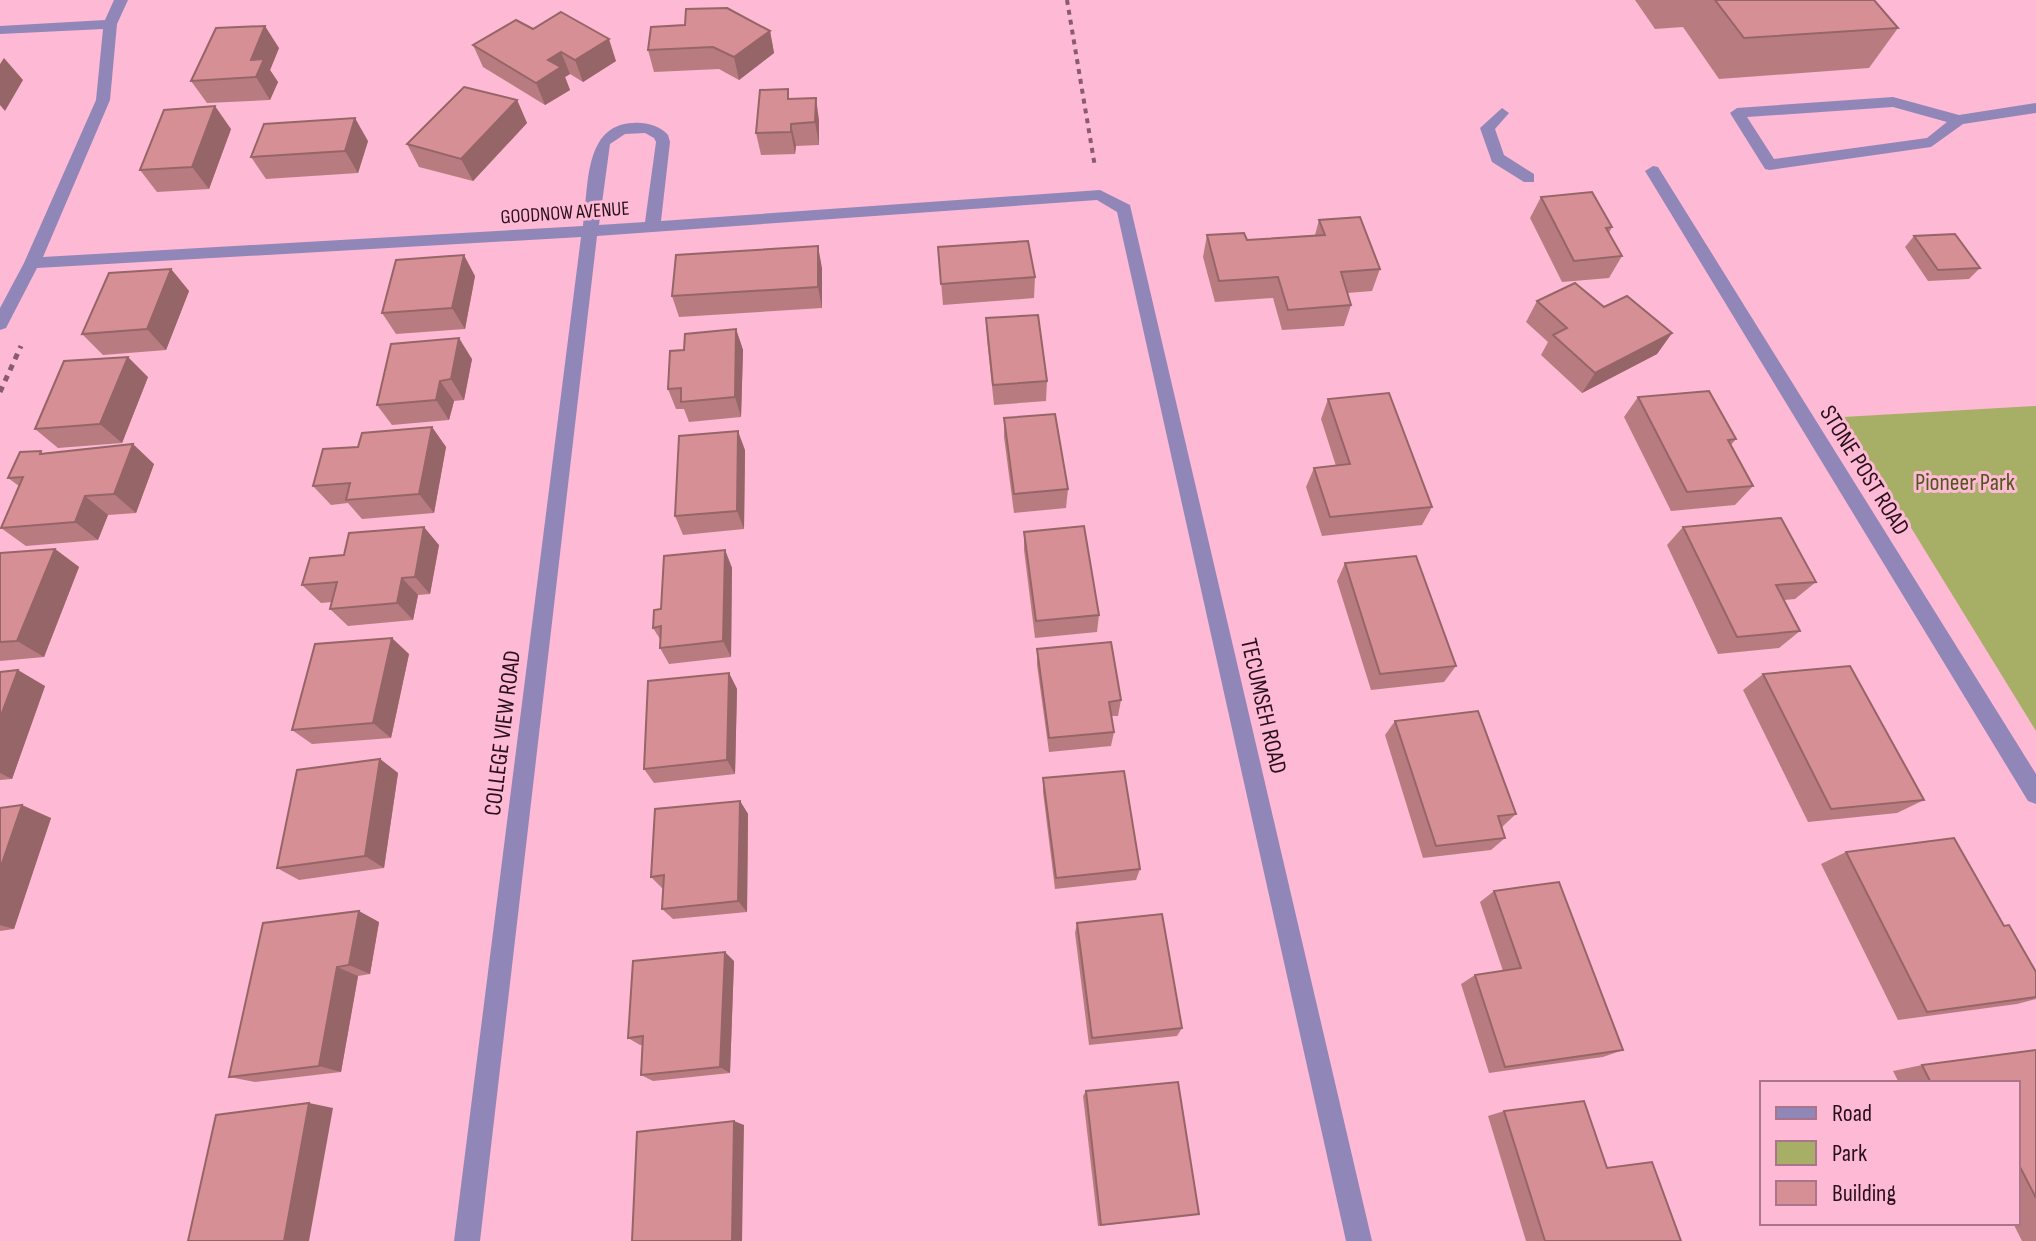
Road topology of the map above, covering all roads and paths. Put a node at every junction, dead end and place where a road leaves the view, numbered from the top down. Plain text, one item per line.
1 (121, 0) edge
2 (1067, 0) edge
3 (110, 24) junction
4 (0, 30) edge
5 (2036, 108) edge
6 (1502, 113) dead end
7 (1959, 120) junction
8 (1653, 171) dead end
9 (1529, 178) dead end
10 (1100, 195) junction
11 (652, 227) junction
12 (590, 231) junction
13 (32, 263) junction
14 (0, 324) edge
15 (25, 339) dead end
16 (0, 392) edge
17 (2036, 794) edge
18 (467, 1241) edge
19 (1359, 1241) edge

1 - 3 street
2 - 10 path
3 - 4 street
3 - 13 street
5 - 7 street
6 - 9 street
7 - 7 street
8 - 17 street, STONE POST ROAD
10 - 11 street, GOODNOW AVENUE
10 - 19 street, TECUMSEH ROAD
11 - 12 street, GOODNOW AVENUE
11 - 12 street, COLLEGE VIEW ROAD
12 - 13 street, GOODNOW AVENUE
12 - 18 street, COLLEGE VIEW ROAD
13 - 14 street
15 - 16 path

